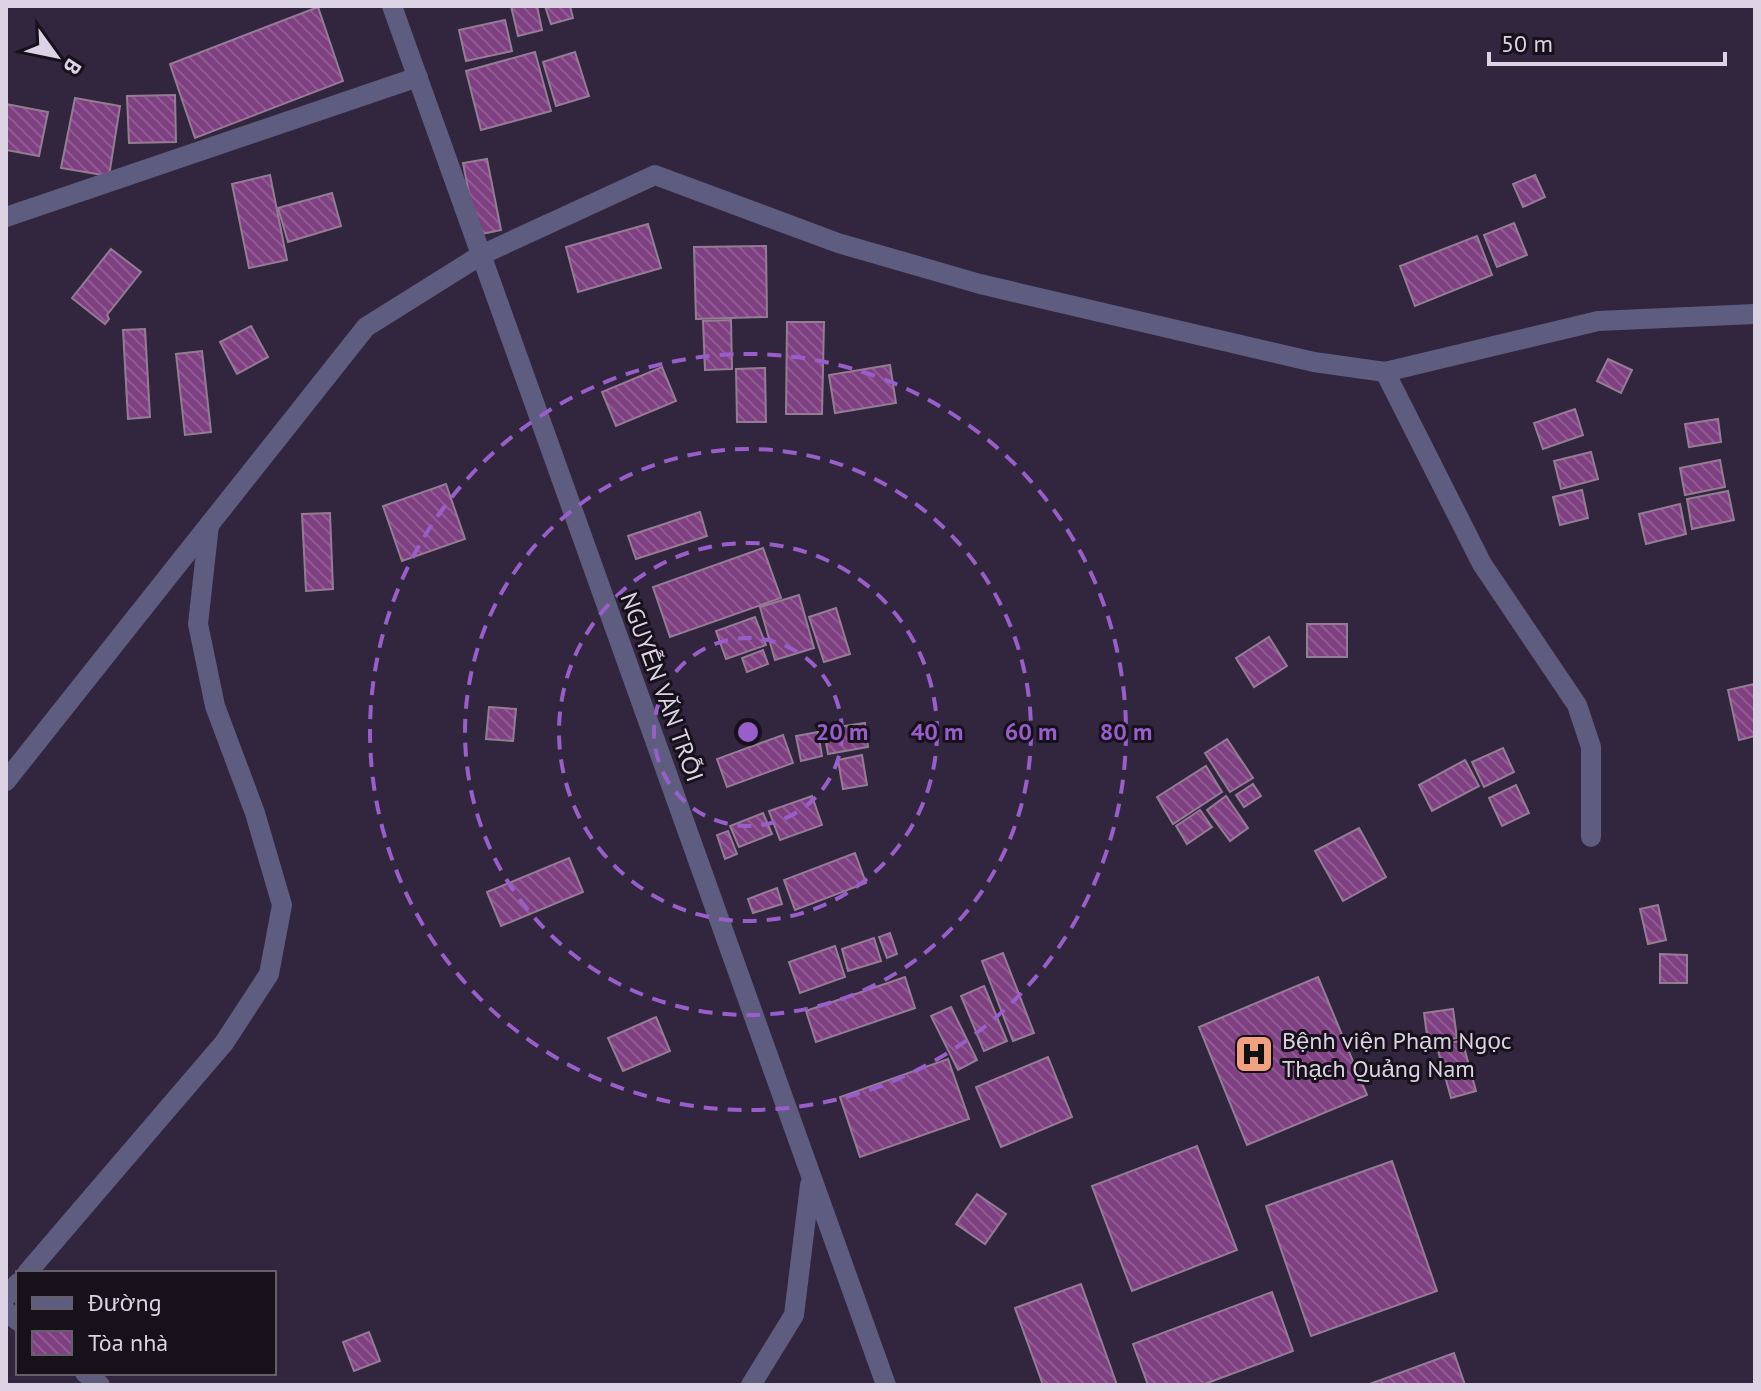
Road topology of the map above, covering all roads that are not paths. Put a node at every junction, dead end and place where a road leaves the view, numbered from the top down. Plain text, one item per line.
1 (392, 6) edge
2 (418, 77) junction
3 (6, 217) edge
4 (481, 255) junction
5 (1755, 314) edge
6 (1385, 372) junction
7 (209, 525) junction
8 (6, 781) edge
9 (1591, 837) dead end
10 (811, 1181) junction
11 (29, 1271) edge
12 (751, 1385) edge
13 (886, 1385) edge

1 - 2 street, NGUYỄN VĂN TRỖI
2 - 3 street
2 - 4 street, NGUYỄN VĂN TRỖI
4 - 6 street
4 - 7 street
4 - 10 street, NGUYỄN VĂN TRỖI
5 - 6 street
6 - 9 street
7 - 8 street
7 - 11 street
10 - 12 street
10 - 13 street, NGUYỄN VĂN TRỖI

